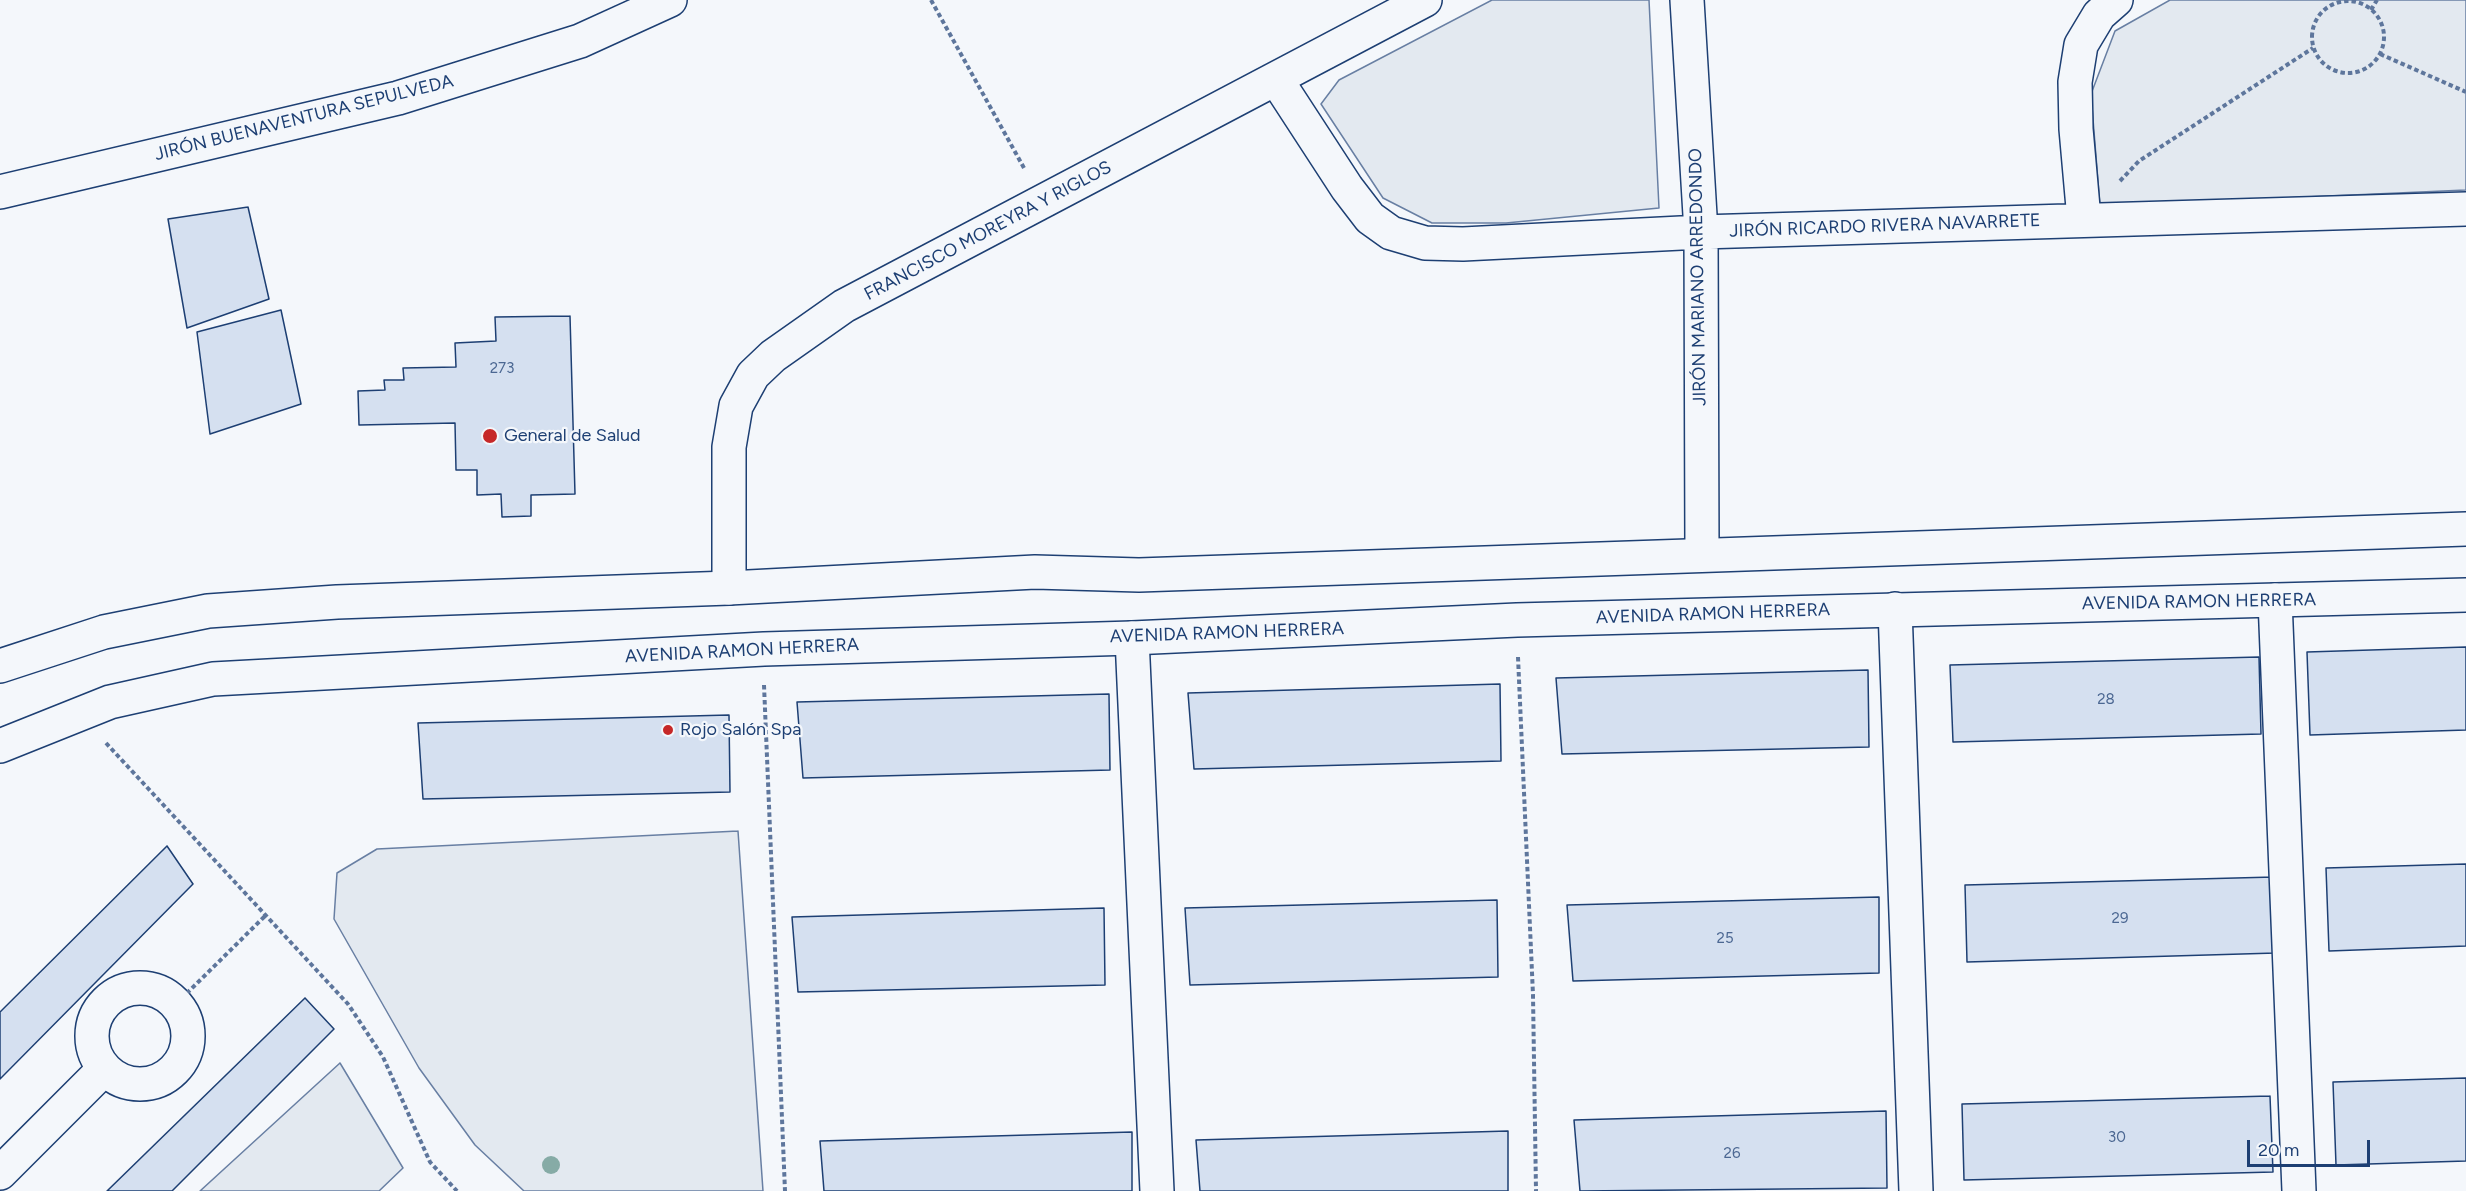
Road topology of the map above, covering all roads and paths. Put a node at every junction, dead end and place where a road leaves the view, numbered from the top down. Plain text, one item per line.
1 (670, 0) edge
2 (931, 0) edge
3 (1425, 0) edge
4 (1687, 0) edge
5 (2116, 0) edge
6 (2377, 0) edge
7 (2371, 10) junction
8 (2313, 48) junction
9 (2380, 54) junction
10 (1276, 79) junction
11 (2466, 92) edge
12 (0, 192) edge
13 (1043, 203) junction
14 (2466, 209) edge
15 (2085, 219) junction
16 (1701, 232) junction
17 (2466, 529) edge
18 (1702, 554) junction
19 (729, 588) junction
20 (2466, 595) edge
21 (2275, 600) junction
22 (1895, 609) junction
23 (1517, 620) junction
24 (1132, 638) junction
25 (764, 649) junction
26 (0, 666) edge
27 (79, 714) junction
28 (0, 746) edge
29 (266, 915) junction
30 (176, 1004) junction
31 (104, 1069) junction
32 (0, 1173) edge
33 (457, 1191) edge
34 (785, 1191) edge
35 (1157, 1191) edge
36 (1536, 1191) edge
37 (1916, 1191) edge
38 (2299, 1191) edge

1 - 12 main road, JIRÓN BUENAVENTURA SEPULVEDA
2 - 13 path
3 - 10 main road, FRANCISCO MOREYRA Y RIGLOS
4 - 16 main road, JIRÓN MARIANO ARREDONDO
5 - 15 main road
6 - 7 path
7 - 8 path
7 - 9 path
8 - 9 path
8 - 15 path
9 - 11 path
10 - 13 main road, FRANCISCO MOREYRA Y RIGLOS
10 - 16 main road, JIRÓN RICARDO RIVERA NAVARRETE
13 - 19 main road, FRANCISCO MOREYRA Y RIGLOS
14 - 15 main road, JIRÓN RICARDO RIVERA NAVARRETE
15 - 16 main road, JIRÓN RICARDO RIVERA NAVARRETE
16 - 18 main road, JIRÓN MARIANO ARREDONDO
17 - 18 main road
18 - 19 main road
19 - 26 main road
20 - 21 main road, AVENIDA RAMON HERRERA
21 - 22 main road, AVENIDA RAMON HERRERA
21 - 38 main road
22 - 23 main road, AVENIDA RAMON HERRERA
22 - 37 main road
23 - 24 main road, AVENIDA RAMON HERRERA
23 - 36 path
24 - 25 main road, AVENIDA RAMON HERRERA
24 - 35 main road
25 - 27 main road, AVENIDA RAMON HERRERA
25 - 34 path
27 - 28 main road, AVENIDA RAMON HERRERA
27 - 29 path
29 - 30 path
29 - 33 path
30 - 31 main road
30 - 31 main road
31 - 32 main road

